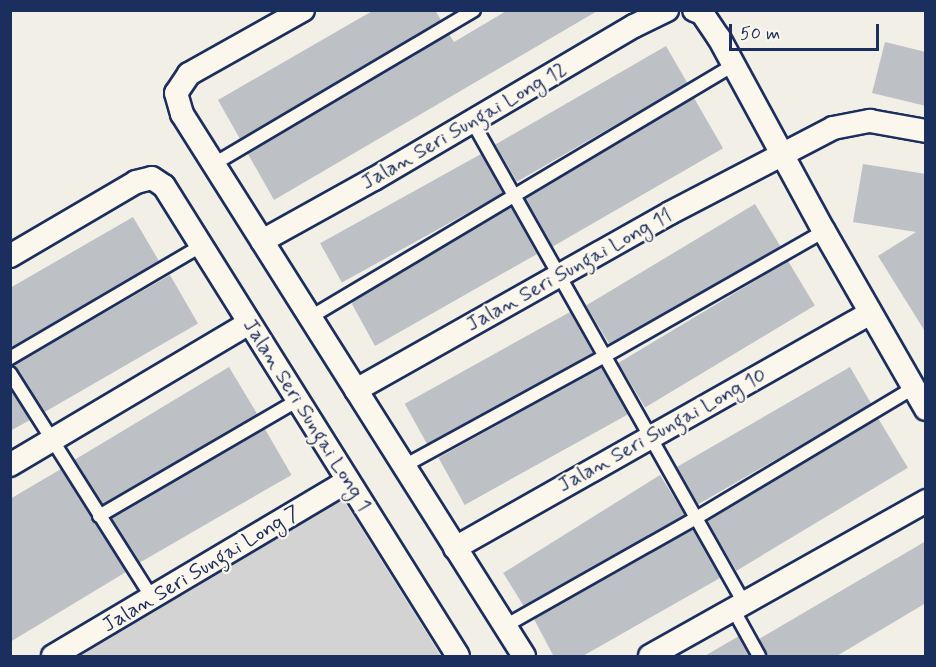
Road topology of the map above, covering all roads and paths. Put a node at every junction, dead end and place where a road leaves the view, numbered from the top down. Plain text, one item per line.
1 (303, 10) edge
2 (474, 10) edge
3 (667, 10) edge
4 (694, 10) edge
5 (458, 15) edge
6 (734, 66) junction
7 (472, 122) junction
8 (926, 131) edge
9 (782, 153) junction
10 (214, 164) junction
11 (514, 198) junction
12 (824, 231) junction
13 (262, 241) junction
14 (201, 246) junction
15 (10, 256) edge
16 (559, 276) junction
17 (870, 314) junction
18 (309, 318) junction
19 (249, 322) junction
20 (605, 357) junction
21 (10, 358) edge
22 (10, 373) edge
23 (913, 388) junction
24 (357, 390) junction
25 (298, 400) junction
26 (926, 409) edge
27 (650, 437) junction
28 (52, 440) junction
29 (10, 465) edge
30 (404, 466) junction
31 (348, 481) junction
32 (926, 501) edge
33 (99, 516) junction
34 (696, 518) junction
35 (455, 548) junction
36 (152, 598) junction
37 (739, 606) junction
38 (505, 626) junction
39 (53, 657) edge
40 (458, 657) edge
41 (524, 657) edge
42 (650, 657) edge
43 (759, 657) edge

1 - 10 street
2 - 5 lane
3 - 7 street, Jalan Seri Sungai Long 12
4 - 6 street
5 - 10 lane
6 - 9 street
6 - 11 lane
7 - 11 lane
7 - 13 street, Jalan Seri Sungai Long 12
8 - 9 street, Jalan Seri Sungai Long 11
9 - 12 street
9 - 16 street, Jalan Seri Sungai Long 11
10 - 13 street
11 - 16 lane
11 - 18 lane
12 - 17 street
12 - 20 lane
13 - 18 street
14 - 15 street, Jalan Seri Sungai Long 1
14 - 19 street, Jalan Seri Sungai Long 1
14 - 21 lane
16 - 20 lane
16 - 24 street, Jalan Seri Sungai Long 11
17 - 23 street
17 - 27 street, Jalan Seri Sungai Long 10
18 - 24 street
19 - 25 street, Jalan Seri Sungai Long 1
19 - 28 street
20 - 27 lane
20 - 30 lane
22 - 28 lane
23 - 26 street
23 - 34 lane
24 - 30 street
25 - 31 street, Jalan Seri Sungai Long 1
25 - 33 lane
27 - 34 lane
27 - 35 street, Jalan Seri Sungai Long 10
28 - 29 street
28 - 33 lane
30 - 35 street
31 - 36 street, Jalan Seri Sungai Long 7
31 - 40 street, Jalan Seri Sungai Long 1
32 - 37 street
33 - 36 lane
34 - 37 lane
34 - 38 lane
35 - 38 street
36 - 39 street, Jalan Seri Sungai Long 7
37 - 42 street
37 - 43 lane
38 - 41 street

